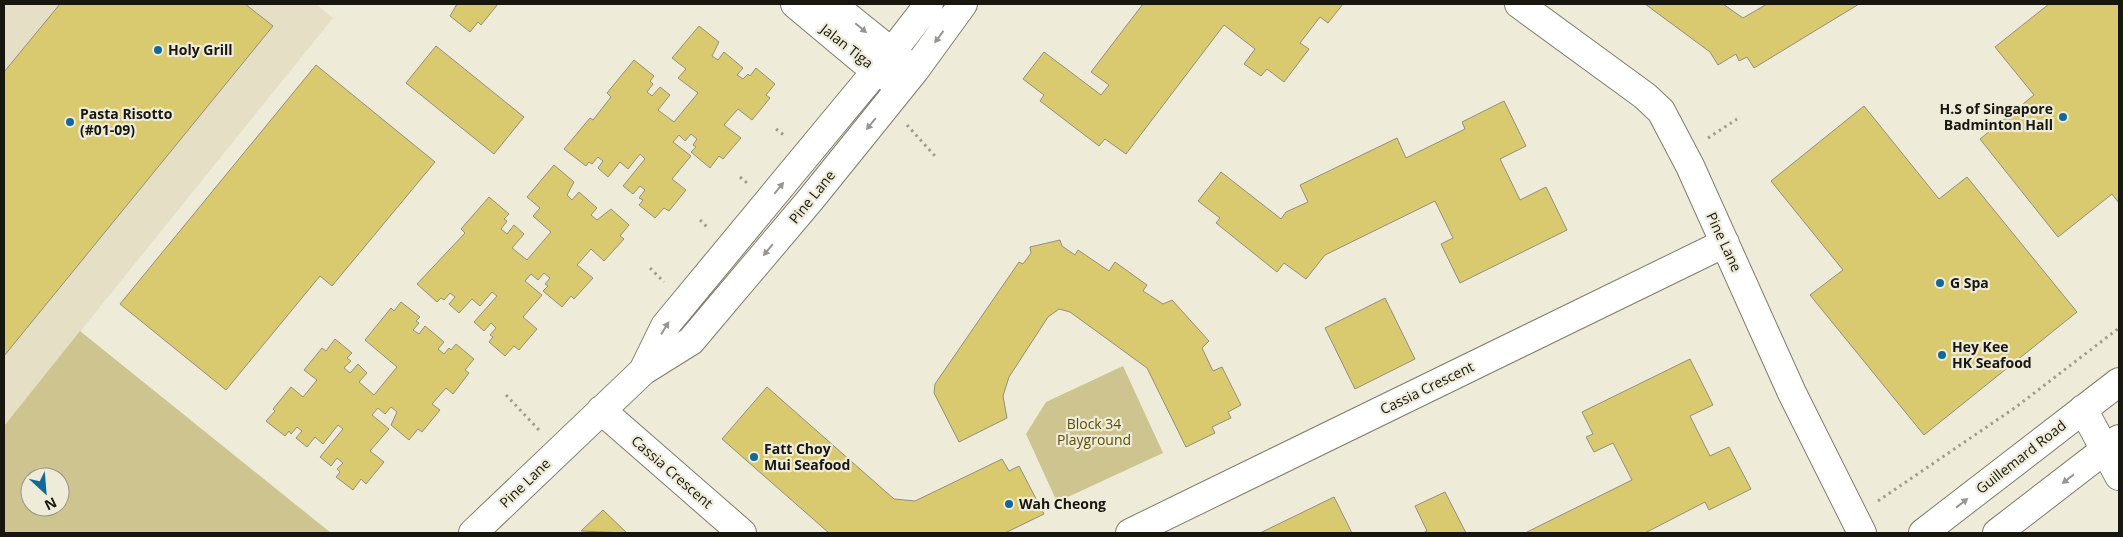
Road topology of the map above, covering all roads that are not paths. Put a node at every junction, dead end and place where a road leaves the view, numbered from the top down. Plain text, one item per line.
1 (795, 4) edge
2 (832, 4) edge
3 (929, 4) edge
4 (963, 4) edge
5 (1519, 4) edge
6 (884, 61) junction
7 (908, 78) junction
8 (1725, 243) junction
9 (642, 371) junction
10 (2119, 382) edge
11 (2084, 409) junction
12 (601, 410) junction
13 (2113, 444) edge
14 (2119, 476) edge
15 (1858, 525) edge
16 (473, 533) edge
17 (742, 533) edge
18 (1130, 533) edge
19 (1923, 533) edge
20 (1997, 533) edge

1 - 6 street, Jalan Tiga
2 -> 6 street, Jalan Tiga
3 - 6 street, Pine Lane
4 -> 7 street, Pine Lane
5 - 8 street, Pine Lane
6 - 7 street, Jalan Tiga
9 -> 6 street, Pine Lane
7 -> 9 street, Pine Lane
8 - 15 street, Pine Lane
8 - 18 street, Cassia Crescent
9 - 12 street, Pine Lane
10 - 11 street, Guillemard Road
11 - 13 street
19 -> 11 street, Guillemard Road
12 - 16 street, Pine Lane
12 - 17 street, Cassia Crescent
13 - 14 street
13 -> 20 street

